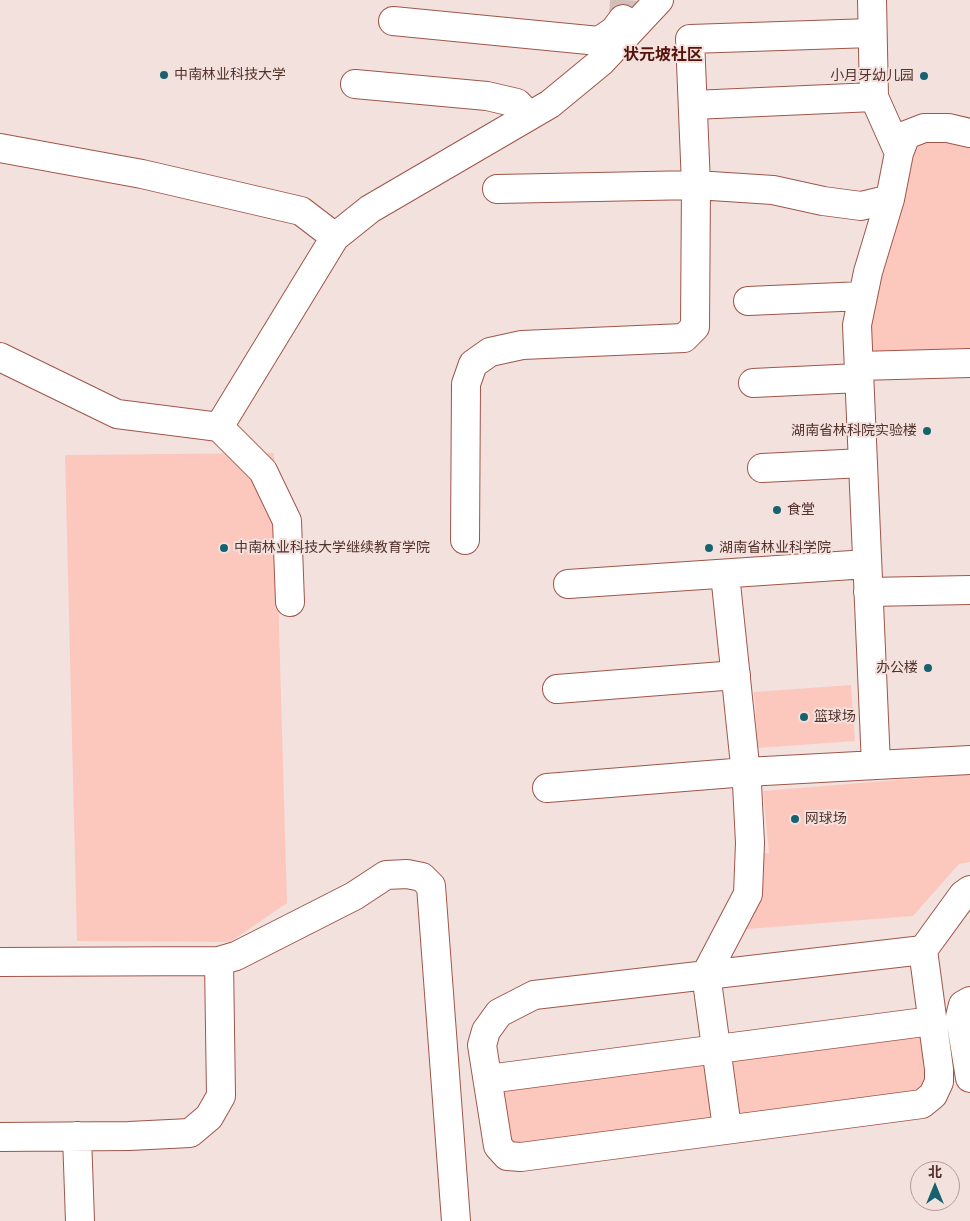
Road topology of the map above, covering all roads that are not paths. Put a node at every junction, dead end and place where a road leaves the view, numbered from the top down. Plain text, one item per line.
1 (658, 0) edge
2 (872, 0) edge
3 (623, 19) tunnel mouth
4 (393, 21) dead end
5 (872, 34) junction
6 (606, 46) junction
7 (355, 84) dead end
8 (874, 97) junction
9 (693, 105) junction
10 (529, 116) junction
11 (970, 133) edge
12 (0, 148) edge
13 (899, 153) junction
14 (696, 185) junction
15 (497, 189) dead end
16 (890, 199) junction
17 (335, 237) junction
18 (863, 296) junction
19 (748, 301) dead end
20 (0, 357) edge
21 (970, 363) edge
22 (859, 372) junction
23 (753, 383) dead end
24 (219, 428) junction
25 (863, 463) junction
26 (762, 468) dead end
27 (465, 540) dead end
28 (867, 564) junction
29 (725, 574) junction
30 (568, 584) dead end
31 (970, 590) edge
32 (868, 592) junction
33 (290, 602) dead end
34 (736, 675) junction
35 (558, 688) dead end
36 (970, 760) edge
37 (876, 765) junction
38 (746, 772) junction
39 (547, 788) dead end
40 (970, 890) edge
41 (923, 950) junction
42 (219, 961) junction
43 (0, 962) edge
44 (706, 974) junction
45 (970, 1001) edge
46 (932, 1021) junction
47 (716, 1049) junction
48 (970, 1078) edge
49 (488, 1079) junction
50 (727, 1128) junction
51 (77, 1136) junction
52 (0, 1137) edge
53 (80, 1221) edge
54 (456, 1221) edge

1 - 6 street
2 - 5 street
3 - 6 street
4 - 6 street
5 - 8 street
5 - 9 street
6 - 10 street
7 - 10 street
8 - 9 street
8 - 13 street
9 - 14 street
10 - 17 street
11 - 13 street
12 - 17 street
13 - 16 street
14 - 15 street
14 - 16 street
14 - 27 street
16 - 18 street
17 - 24 street
18 - 19 street
18 - 22 street
20 - 24 street
21 - 22 street
22 - 23 street
22 - 25 street
24 - 33 street
25 - 26 street
25 - 28 street
28 - 29 street
28 - 32 street
29 - 30 street
29 - 34 street
31 - 32 street
32 - 37 street
34 - 35 street
34 - 38 street
36 - 37 street
37 - 38 street
38 - 39 street
38 - 44 street
40 - 41 street
41 - 44 street
41 - 46 street
42 - 43 street
42 - 51 street
42 - 54 street
44 - 47 street
44 - 49 street
45 - 48 street
46 - 47 street
46 - 50 street
47 - 49 street
47 - 50 street
49 - 50 street
51 - 52 street
51 - 53 street

